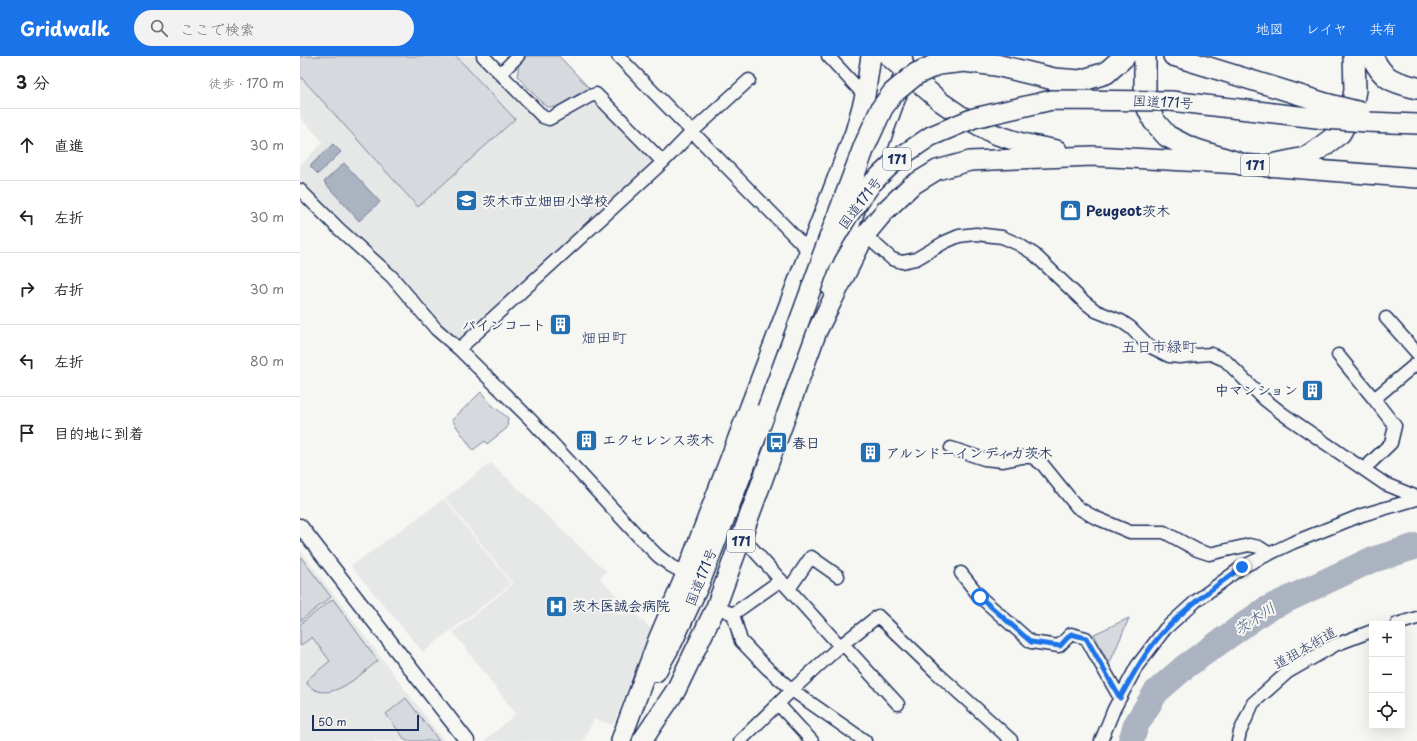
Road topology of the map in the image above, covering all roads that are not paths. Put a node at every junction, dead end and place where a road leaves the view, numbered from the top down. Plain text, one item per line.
1 (483, 56) edge
2 (518, 56) edge
3 (618, 56) edge
4 (828, 56) edge
5 (871, 56) edge
6 (888, 56) edge
7 (1125, 56) edge
8 (1145, 56) edge
9 (1173, 56) edge
10 (1354, 56) edge
11 (1372, 56) edge
12 (903, 64) edge
13 (500, 74) junction
14 (749, 80) dead end
15 (1417, 88) edge
16 (865, 96) junction
17 (1327, 112) junction
18 (1417, 123) edge
19 (692, 132) junction
20 (1093, 156) junction
21 (663, 162) junction
22 (1241, 164) junction
23 (1267, 166) junction
24 (1417, 178) edge
25 (300, 190) edge
26 (866, 235) junction
27 (816, 255) junction
28 (1386, 318) dead end
29 (817, 331) junction
30 (459, 349) junction
31 (1417, 353) edge
32 (1338, 355) dead end
33 (1417, 363) edge
34 (1374, 399) junction
35 (951, 448) dead end
36 (1364, 469) junction
37 (1417, 498) edge
38 (300, 526) edge
39 (742, 537) junction
40 (1270, 554) junction
41 (960, 573) dead end
42 (686, 574) junction
43 (838, 576) dead end
44 (780, 580) junction
45 (789, 589) junction
46 (724, 610) junction
47 (1417, 618) edge
48 (1405, 622) edge
49 (1417, 626) edge
50 (1405, 628) edge
51 (1369, 633) edge
52 (842, 645) junction
53 (792, 690) junction
54 (1120, 698) junction
55 (778, 704) junction
56 (898, 704) dead end
57 (467, 741) edge
58 (621, 741) edge
59 (642, 741) edge
60 (740, 741) edge
61 (812, 741) edge
62 (865, 741) edge
63 (1010, 741) edge
64 (1101, 741) edge
65 (1238, 741) edge

1 - 13 street
2 - 13 street
3 - 19 street
4 - 16 street
5 - 16 highway
6 - 12 highway
7 - 27 highway, bridge
8 - 22 highway
9 - 17 highway
10 - 23 highway
11 - 15 highway
12 - 20 highway
12 - 29 highway
13 - 21 street
14 - 19 street
16 - 27 highway
17 - 18 highway, 国道171号 / 171, bridge
17 - 27 highway, 国道171号 / 171, bridge
19 - 21 street
19 - 27 street
20 - 22 highway, 国道171号 / 171
20 - 26 highway, 国道171号 / 171
21 - 30 street
22 - 23 highway, 国道171号 / 171
23 - 24 highway, 国道171号 / 171
25 - 30 street
26 - 29 highway, 国道171号 / 171
26 - 36 street
27 - 42 highway
27 - 58 highway, 国道171号 / 171, bridge
28 - 31 street
29 - 39 highway, 国道171号 / 171
30 - 42 street
32 - 34 street
33 - 34 street
34 - 36 street
35 - 40 street
36 - 37 street
37 - 40 street
38 - 57 street
39 - 44 street
39 - 46 highway, 国道171号 / 171
40 - 54 street
41 - 54 street
42 - 58 highway
43 - 45 street
44 - 45 street
44 - 46 street
45 - 52 street
46 - 53 street
46 - 59 highway, 国道171号 / 171
47 - 48 street
49 - 50 street
51 - 65 street, 道祖本街道
52 - 53 street
52 - 56 street
52 - 63 street
53 - 55 street
53 - 62 street
54 - 64 street
55 - 60 street
55 - 61 street

